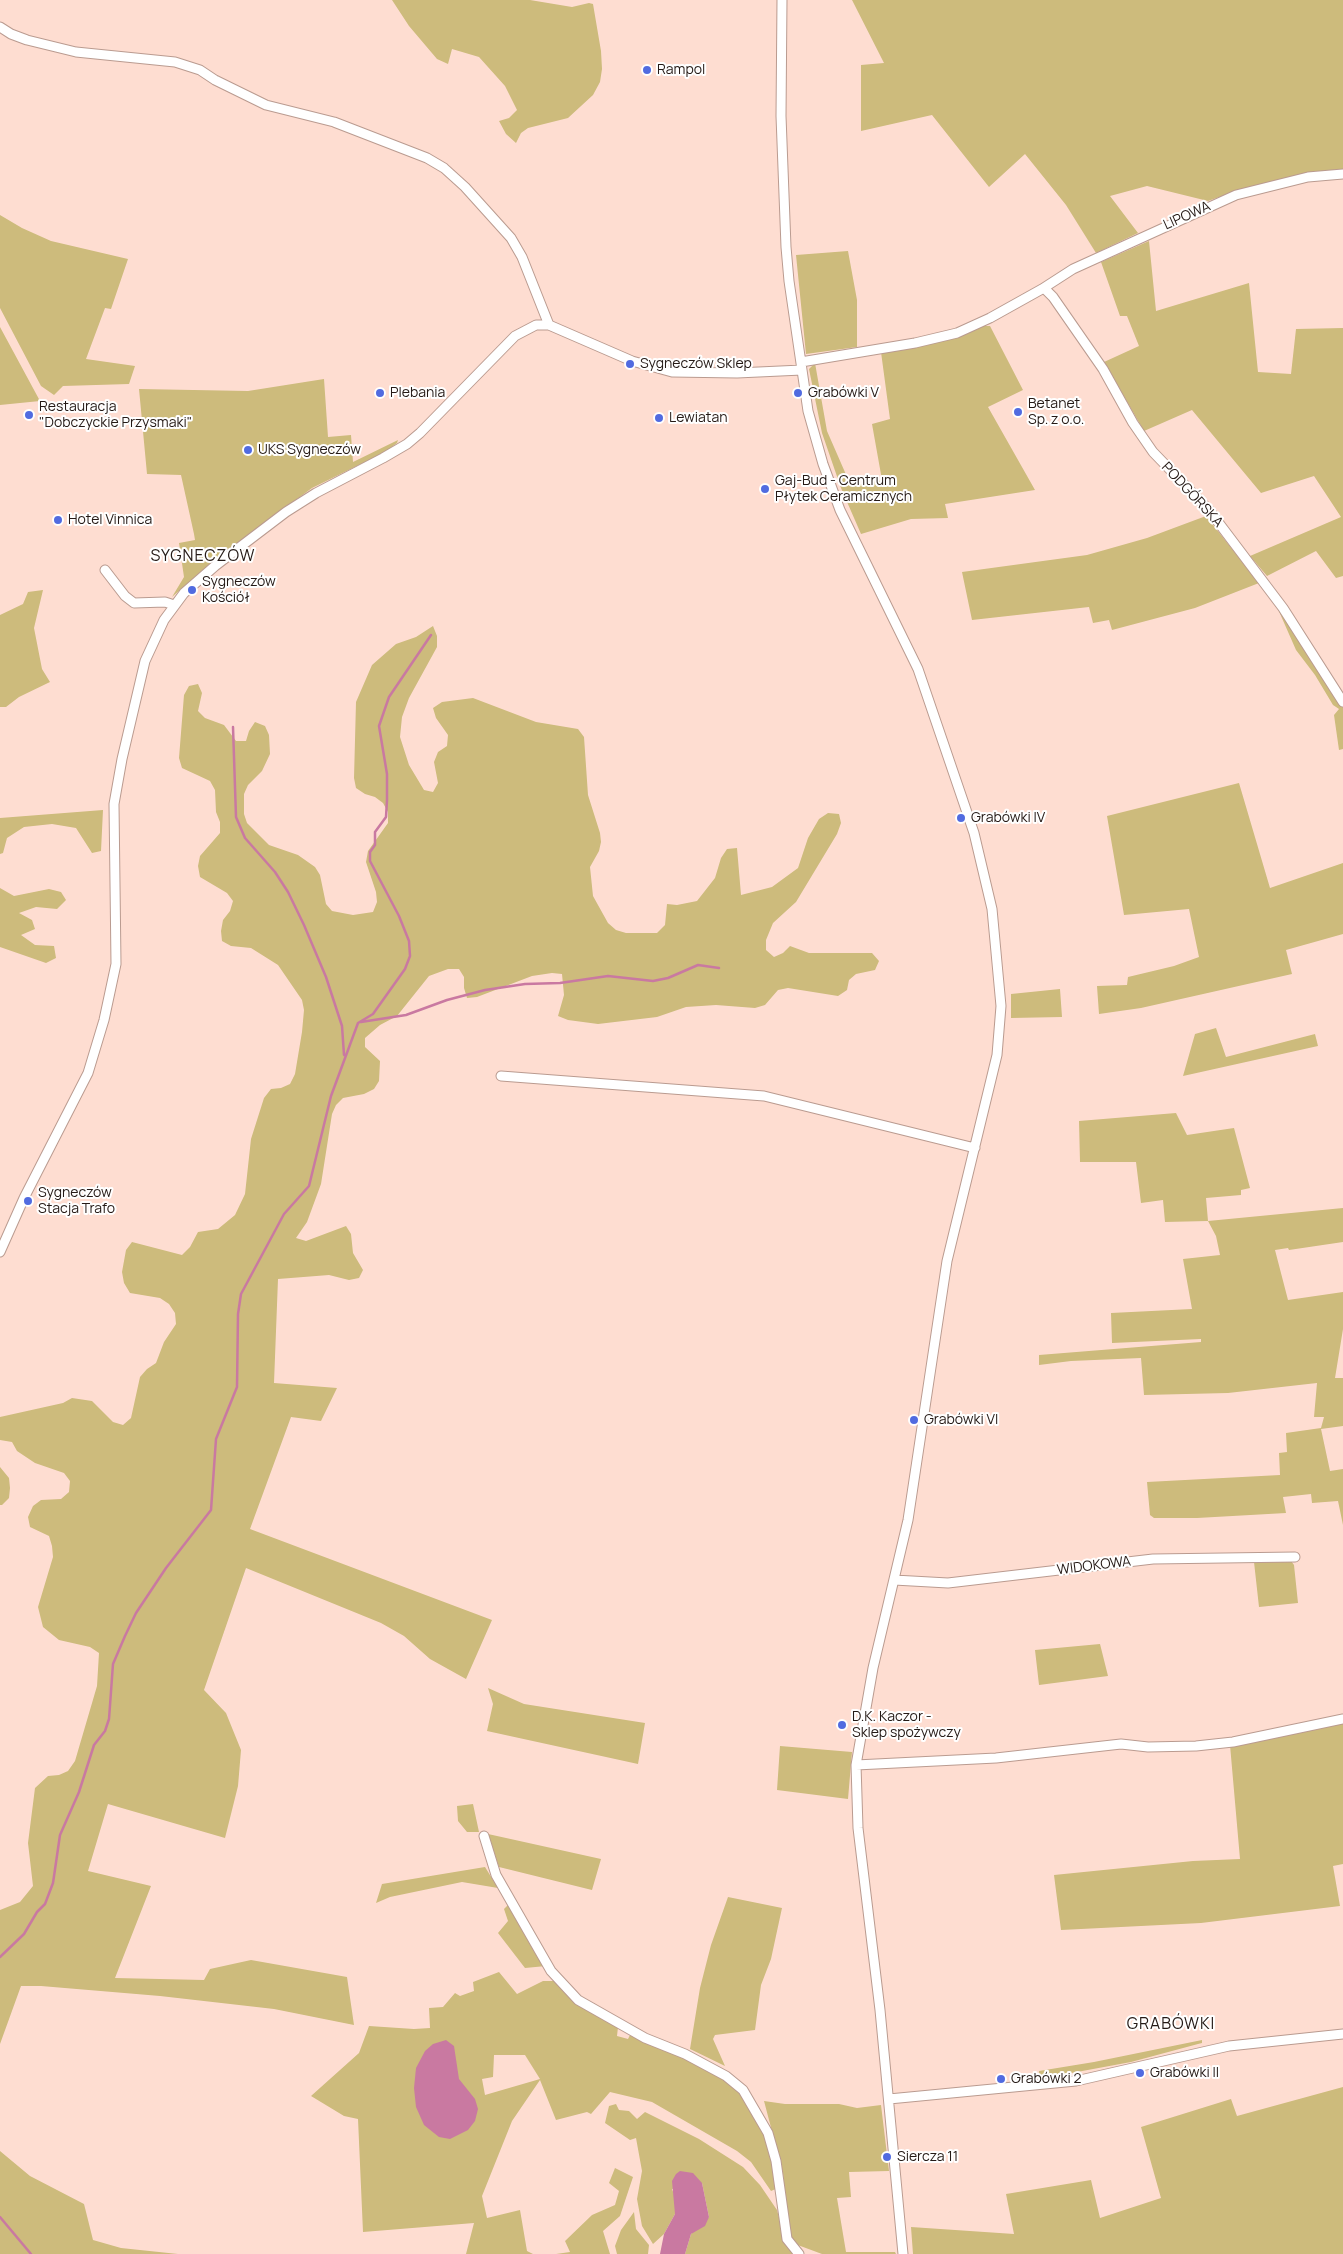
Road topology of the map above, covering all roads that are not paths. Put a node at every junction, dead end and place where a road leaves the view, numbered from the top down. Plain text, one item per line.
1 (782, 0) edge
2 (0, 27) edge
3 (1343, 174) edge
4 (1042, 289) junction
5 (549, 325) junction
6 (801, 366) junction
7 (105, 570) dead end
8 (174, 605) junction
9 (1343, 702) edge
10 (501, 1076) dead end
11 (975, 1148) junction
12 (0, 1252) edge
13 (1295, 1558) dead end
14 (894, 1580) junction
15 (1343, 1720) edge
16 (856, 1765) junction
17 (484, 1836) dead end
18 (1343, 2034) edge
19 (888, 2099) junction
20 (798, 2254) edge
21 (903, 2254) edge

1 - 6 street
2 - 5 street
3 - 4 street, LIPOWA
4 - 6 street, LIPOWA
4 - 9 street, PODGÓRSKA
5 - 6 street, LIPOWA
5 - 8 street
6 - 11 street
7 - 8 street
8 - 12 street
10 - 11 street
11 - 14 street
13 - 14 street, WIDOKOWA
14 - 16 street
15 - 16 street
16 - 19 street
17 - 20 street
18 - 19 street
19 - 21 street

